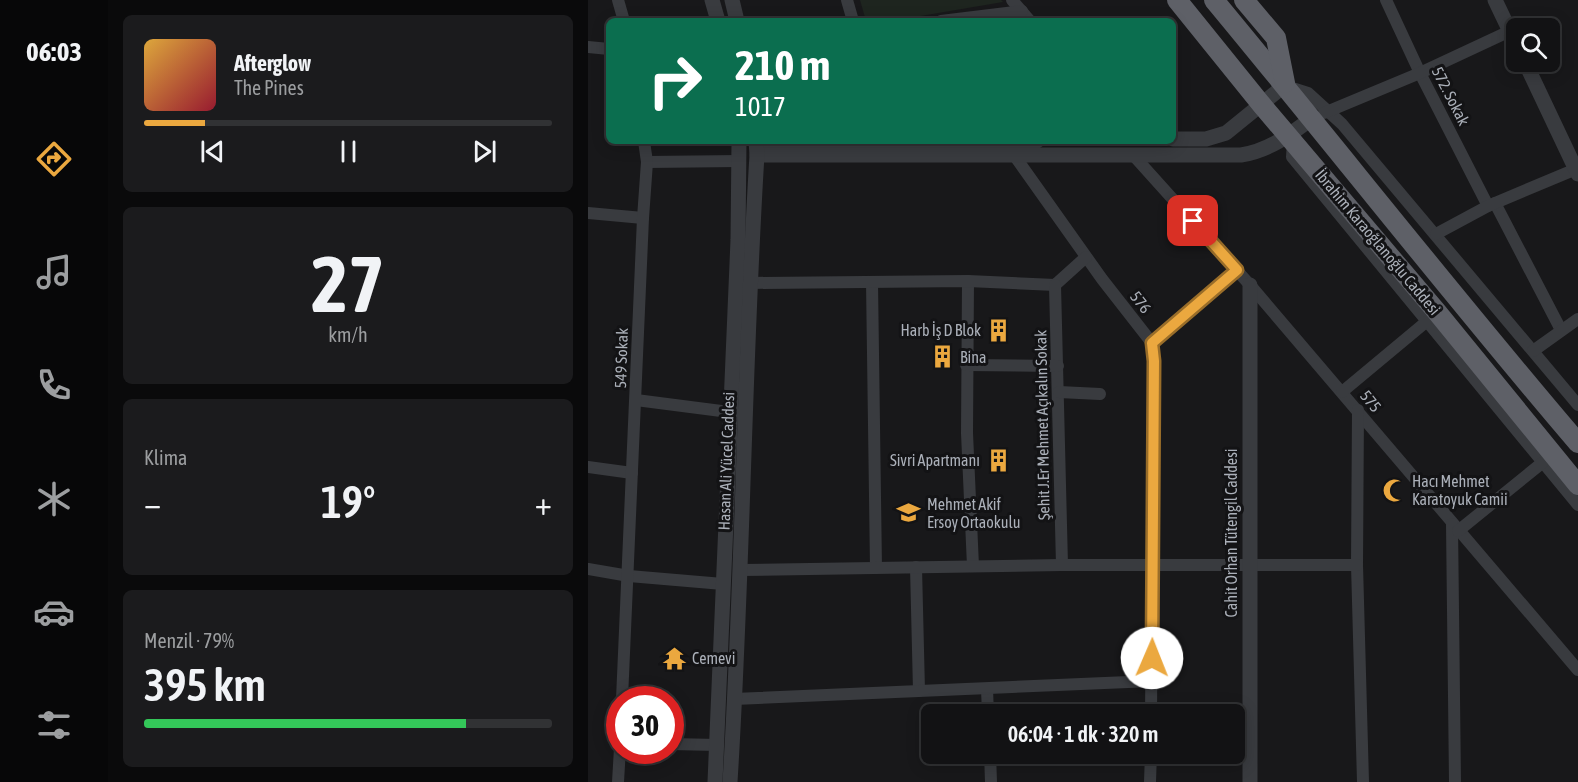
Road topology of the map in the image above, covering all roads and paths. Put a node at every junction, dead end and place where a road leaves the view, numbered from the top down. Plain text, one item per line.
1 (618, 0) edge
2 (712, 0) edge
3 (732, 0) edge
4 (847, 0) edge
5 (1012, 0) edge
6 (1177, 0) edge
7 (1214, 0) edge
8 (1244, 0) edge
9 (1386, 0) edge
10 (1495, 0) edge
11 (1026, 16) edge
12 (623, 18) edge
13 (717, 18) edge
14 (736, 18) edge
15 (852, 18) edge
16 (992, 18) edge
17 (1506, 23) edge
18 (1506, 41) edge
19 (588, 47) edge
20 (606, 49) edge
21 (1530, 72) edge
22 (1420, 73) junction
23 (1285, 85) junction
24 (1261, 104) junction
25 (1321, 114) junction
26 (1176, 139) edge
27 (1291, 139) junction
28 (645, 144) edge
29 (739, 144) edge
30 (896, 144) edge
31 (756, 147) edge
32 (1014, 155) junction
33 (1134, 156) junction
34 (740, 161) junction
35 (647, 162) junction
36 (1577, 172) edge
37 (1492, 204) junction
38 (588, 213) edge
39 (643, 218) junction
40 (1436, 234) junction
41 (1086, 257) junction
42 (1237, 270) junction
43 (968, 281) junction
44 (749, 282) junction
45 (872, 282) junction
46 (1055, 285) junction
47 (1250, 285) junction
48 (1578, 319) edge
49 (1426, 322) junction
50 (1561, 330) junction
51 (1152, 343) junction
52 (1533, 351) junction
53 (966, 365) junction
54 (1058, 366) junction
55 (1059, 392) junction
56 (1342, 393) junction
57 (1100, 394) dead end
58 (636, 400) junction
59 (1578, 405) edge
60 (1358, 410) junction
61 (729, 412) junction
62 (1578, 443) edge
63 (1542, 463) junction
64 (588, 467) edge
65 (632, 473) junction
66 (1578, 485) edge
67 (1578, 505) edge
68 (1455, 528) junction
69 (1357, 564) junction
70 (1062, 565) junction
71 (973, 566) junction
72 (1153, 566) junction
73 (1249, 566) junction
74 (916, 567) junction
75 (876, 568) junction
76 (588, 569) edge
77 (741, 570) junction
78 (628, 576) junction
79 (723, 584) junction
80 (1578, 670) edge
81 (1152, 681) junction
82 (623, 686) edge
83 (987, 689) junction
84 (919, 691) junction
85 (734, 699) junction
86 (988, 704) edge
87 (1151, 704) edge
88 (684, 744) edge
89 (718, 745) junction
90 (619, 764) edge
91 (990, 764) edge
92 (1151, 764) edge
93 (618, 782) edge
94 (716, 782) edge
95 (730, 782) edge
96 (991, 782) edge
97 (1150, 782) edge
98 (1250, 782) edge
99 (1363, 782) edge
100 (1455, 782) edge

1 - 12 street
2 - 13 street
3 - 14 street
4 - 15 street
5 - 11 street
6 - 24 highway, İbrahim Karaoğlanoğlu Caddesi
7 - 23 highway, İbrahim Karaoğlanoğlu Caddesi
8 - 23 highway
9 - 22 street, 572. Sokak
10 - 17 street
11 - 16 street
18 - 22 street
19 - 20 street
21 - 36 street
22 - 25 street
22 - 37 street, 572. Sokak
23 - 24 street
23 - 25 highway, İbrahim Karaoğlanoğlu Caddesi
24 - 26 street
24 - 27 highway, İbrahim Karaoğlanoğlu Caddesi
25 - 27 street
25 - 40 street
25 - 62 highway, İbrahim Karaoğlanoğlu Caddesi
27 - 33 street
27 - 49 street
27 - 66 highway, İbrahim Karaoğlanoğlu Caddesi
28 - 35 street, 549 Sokak
29 - 34 street
30 - 31 street
31 - 32 street
31 - 44 street, Hasan Ali Yücel Caddesi
32 - 33 street
32 - 41 street, 576
33 - 42 street, 575
34 - 35 street
34 - 61 street
35 - 39 street, 549 Sokak
36 - 37 street
37 - 40 street
37 - 50 street, 572. Sokak
38 - 39 street
39 - 58 street, 549 Sokak
40 - 52 street
41 - 46 street
41 - 51 street, 576
42 - 47 street, 575
42 - 51 street
43 - 45 street
43 - 46 street
43 - 53 street
44 - 45 street
44 - 77 street, Hasan Ali Yücel Caddesi
45 - 75 street
46 - 54 street, Şehit J.Er Mehmet Açıkalın Sokak
47 - 56 street, 575
47 - 73 street, Cahit Orhan Tütengil Caddesi
48 - 50 street
49 - 56 street
49 - 63 street
50 - 52 street
51 - 72 street
52 - 59 street
53 - 54 street
53 - 71 street
54 - 55 street, Şehit J.Er Mehmet Açıkalın Sokak
55 - 57 street
55 - 70 street, Şehit J.Er Mehmet Açıkalın Sokak
56 - 60 street, 575
58 - 61 street
58 - 65 street, 549 Sokak
60 - 68 street, 575
60 - 69 street
61 - 79 street
63 - 67 street
63 - 68 street
64 - 65 street
65 - 78 street, 549 Sokak
68 - 80 street, 575
68 - 100 street
69 - 73 street
69 - 99 street
70 - 71 street
70 - 72 street
71 - 74 street
72 - 73 street
72 - 81 street
73 - 98 street, Cahit Orhan Tütengil Caddesi
74 - 75 street
74 - 84 street
75 - 77 street
76 - 78 street
77 - 85 street, Hasan Ali Yücel Caddesi
78 - 79 street
78 - 82 street, 549 Sokak
79 - 89 street
81 - 83 street
81 - 87 street
83 - 84 street
83 - 86 street
84 - 85 street
85 - 95 street, Hasan Ali Yücel Caddesi
88 - 89 street
89 - 94 street
90 - 93 street
91 - 96 street
92 - 97 street

